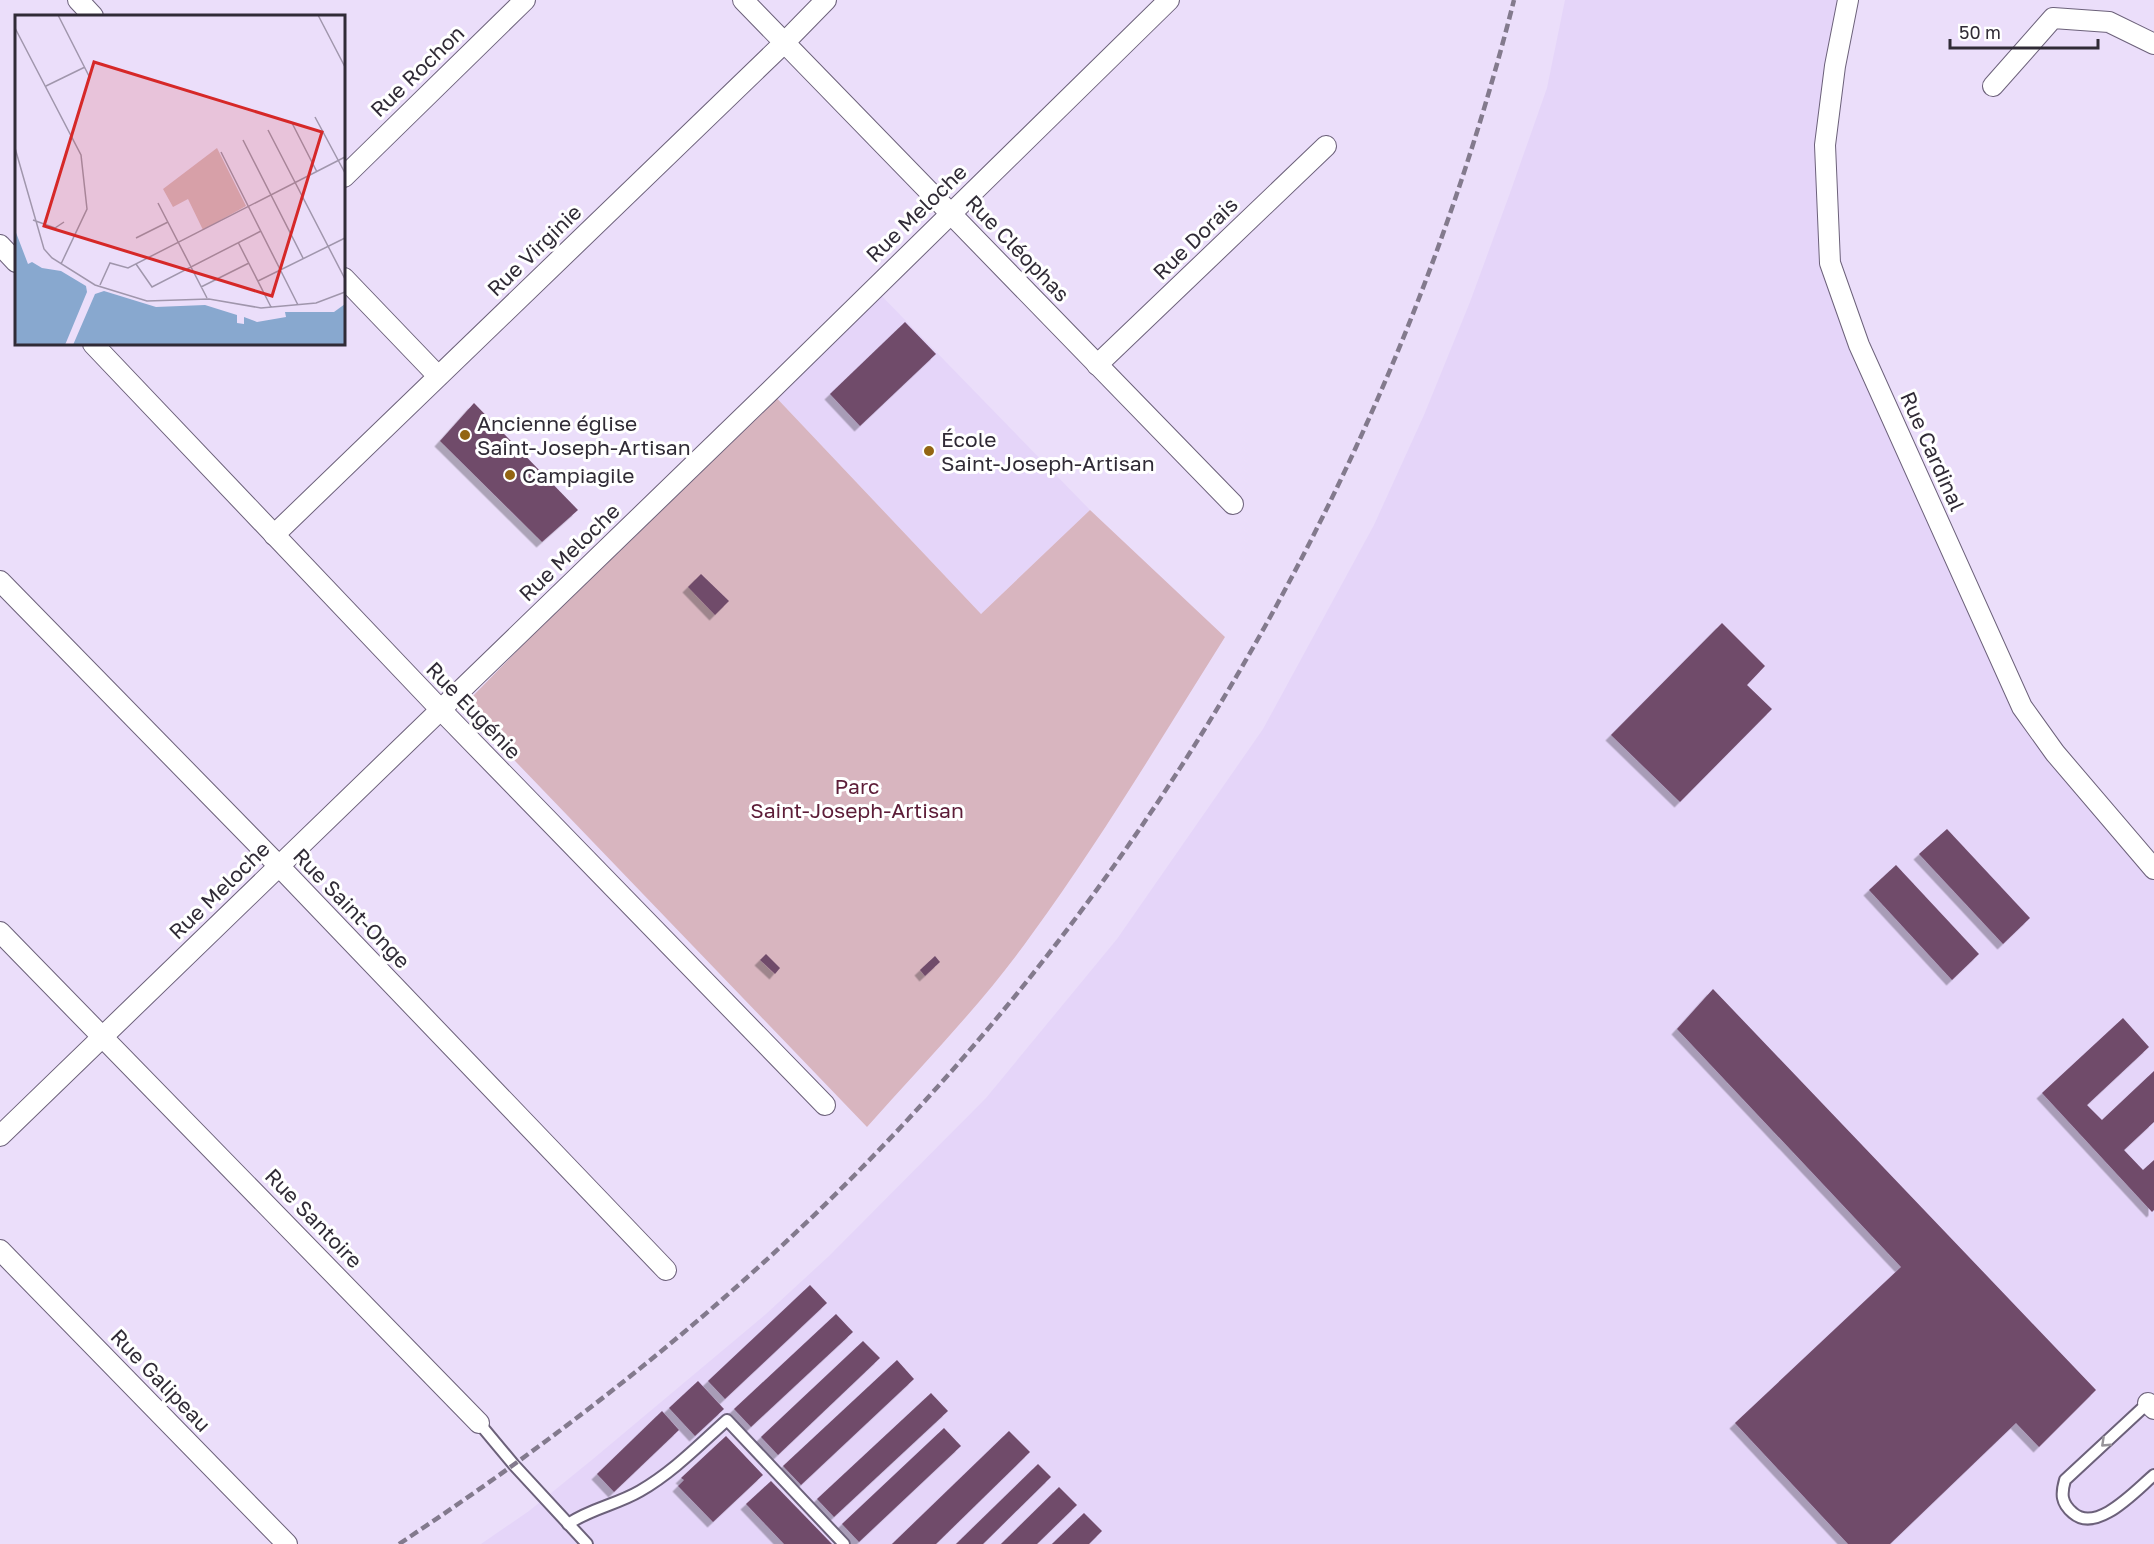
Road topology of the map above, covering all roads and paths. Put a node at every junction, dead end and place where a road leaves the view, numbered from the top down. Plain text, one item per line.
1 (78, 0) edge
2 (525, 0) edge
3 (743, 0) edge
4 (826, 0) edge
5 (1169, 0) edge
6 (1848, 0) edge
7 (92, 15) edge
8 (784, 43) junction
9 (2154, 44) edge
10 (1993, 86) dead end
11 (1326, 146) dead end
12 (345, 176) edge
13 (950, 213) junction
14 (5, 244) edge
15 (15, 260) edge
16 (345, 279) edge
17 (94, 345) edge
18 (1097, 365) junction
19 (438, 376) junction
20 (1233, 504) dead end
21 (274, 535) junction
22 (0, 581) edge
23 (440, 709) junction
24 (279, 866) junction
25 (2154, 869) edge
26 (0, 932) edge
27 (102, 1036) junction
28 (825, 1105) dead end
29 (0, 1136) edge
30 (0, 1250) edge
31 (666, 1270) dead end
32 (2151, 1406) edge
33 (479, 1423) joint
34 (2154, 1475) edge
35 (568, 1524) junction
36 (288, 1544) edge
37 (587, 1544) edge
38 (844, 1544) edge

1 - 7 street
2 - 12 street, Rue Rochon
3 - 8 street, Rue Cléophas
4 - 8 street, Rue Virginie
5 - 13 street, Rue Meloche
6 - 25 street, Rue Cardinal
8 - 13 street, Rue Cléophas
8 - 19 street, Rue Virginie
9 - 10 street
11 - 18 street, Rue Dorais
13 - 18 street, Rue Cléophas
13 - 23 street, Rue Meloche
14 - 15 street
16 - 19 street
17 - 21 street, Rue Eugénie
18 - 20 street, Rue Cléophas
19 - 21 street, Rue Virginie
21 - 23 street, Rue Eugénie
22 - 24 street, Rue Saint-Onge
23 - 24 street, Rue Meloche
23 - 28 street, Rue Eugénie
24 - 27 street, Rue Meloche
24 - 31 street, Rue Saint-Onge
26 - 27 street, Rue Santoire
27 - 29 street, Rue Meloche
27 - 33 street, Rue Santoire
30 - 36 street, Rue Galipeau
32 -> 34 lane
33 - 35 lane, Rue Santoire
35 - 37 lane, Rue Santoire
35 - 38 lane

